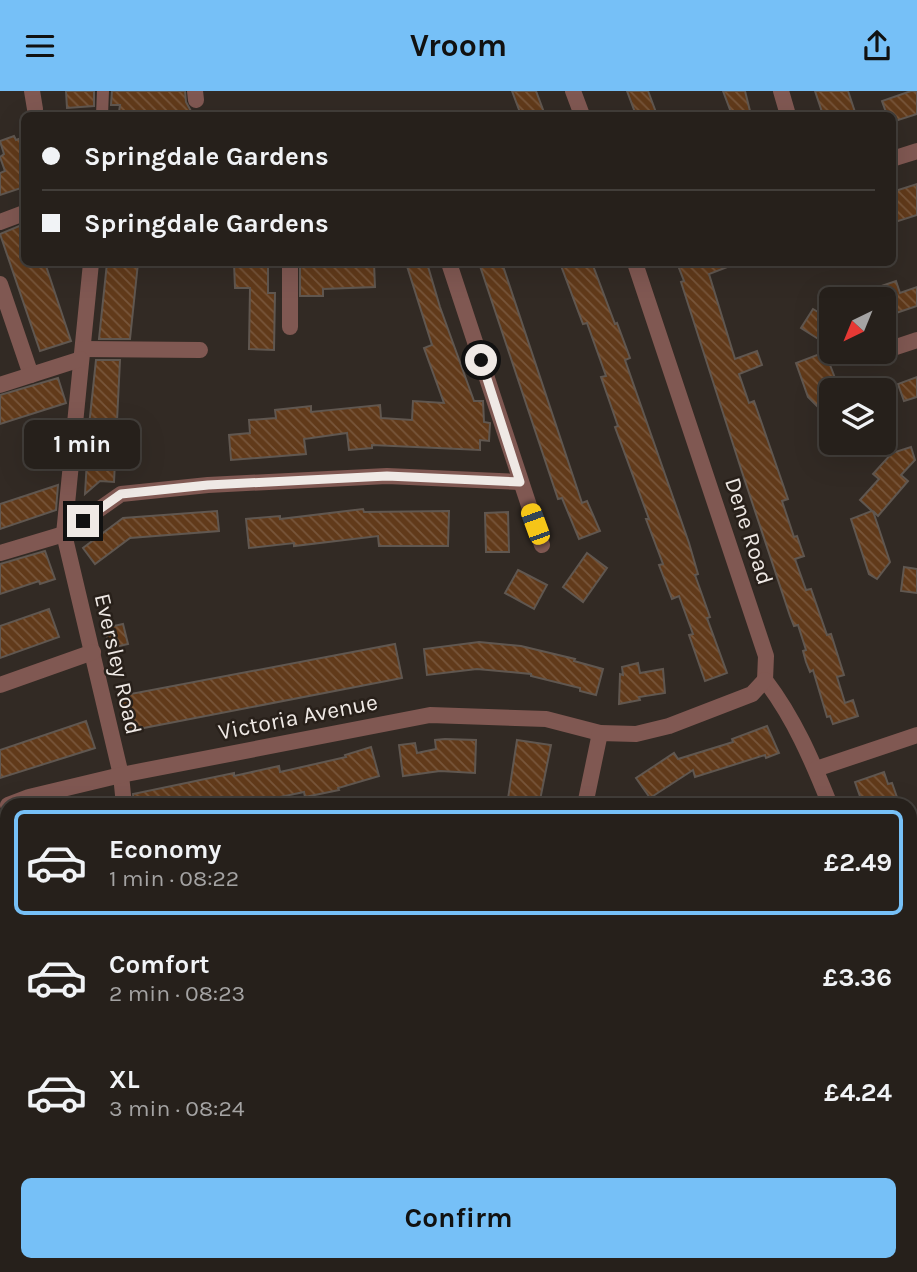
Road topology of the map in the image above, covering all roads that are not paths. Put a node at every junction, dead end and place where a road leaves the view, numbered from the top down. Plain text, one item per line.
1 (32, 91) edge
2 (103, 91) edge
3 (573, 91) edge
4 (781, 91) edge
5 (35, 109) dead end
6 (102, 112) edge
7 (581, 112) edge
8 (787, 112) edge
9 (917, 151) edge
10 (896, 158) edge
11 (21, 214) edge
12 (0, 222) edge
13 (91, 266) edge
14 (290, 266) edge
15 (450, 266) edge
16 (636, 266) edge
17 (0, 284) edge
18 (290, 327) dead end
19 (917, 339) edge
20 (896, 346) edge
21 (200, 350) dead end
22 (82, 354) junction
23 (31, 375) junction
24 (0, 385) edge
25 (520, 482) junction
26 (64, 534) junction
27 (542, 545) dead end
28 (0, 553) edge
29 (93, 652) junction
30 (765, 680) junction
31 (0, 685) edge
32 (600, 733) junction
33 (917, 735) edge
34 (816, 769) junction
35 (121, 775) junction
36 (26, 798) edge
37 (123, 798) edge
38 (586, 798) edge
39 (827, 798) edge

1 - 5 street
2 - 6 street
3 - 7 street
4 - 8 street
9 - 10 street
11 - 12 street
13 - 22 street, Eversley Road
14 - 18 street
15 - 25 street
16 - 30 street, Dene Road
17 - 23 street
19 - 20 street
21 - 22 street
22 - 23 street
22 - 26 street, Eversley Road
23 - 24 street
25 - 26 street
25 - 27 street
26 - 28 street
26 - 29 street, Eversley Road
29 - 31 street
29 - 35 street, Eversley Road
30 - 32 street, Victoria Avenue
30 - 34 street
32 - 35 street, Victoria Avenue
32 - 38 street
33 - 34 street
34 - 39 street
35 - 36 street, Victoria Avenue
35 - 37 street, Eversley Road

